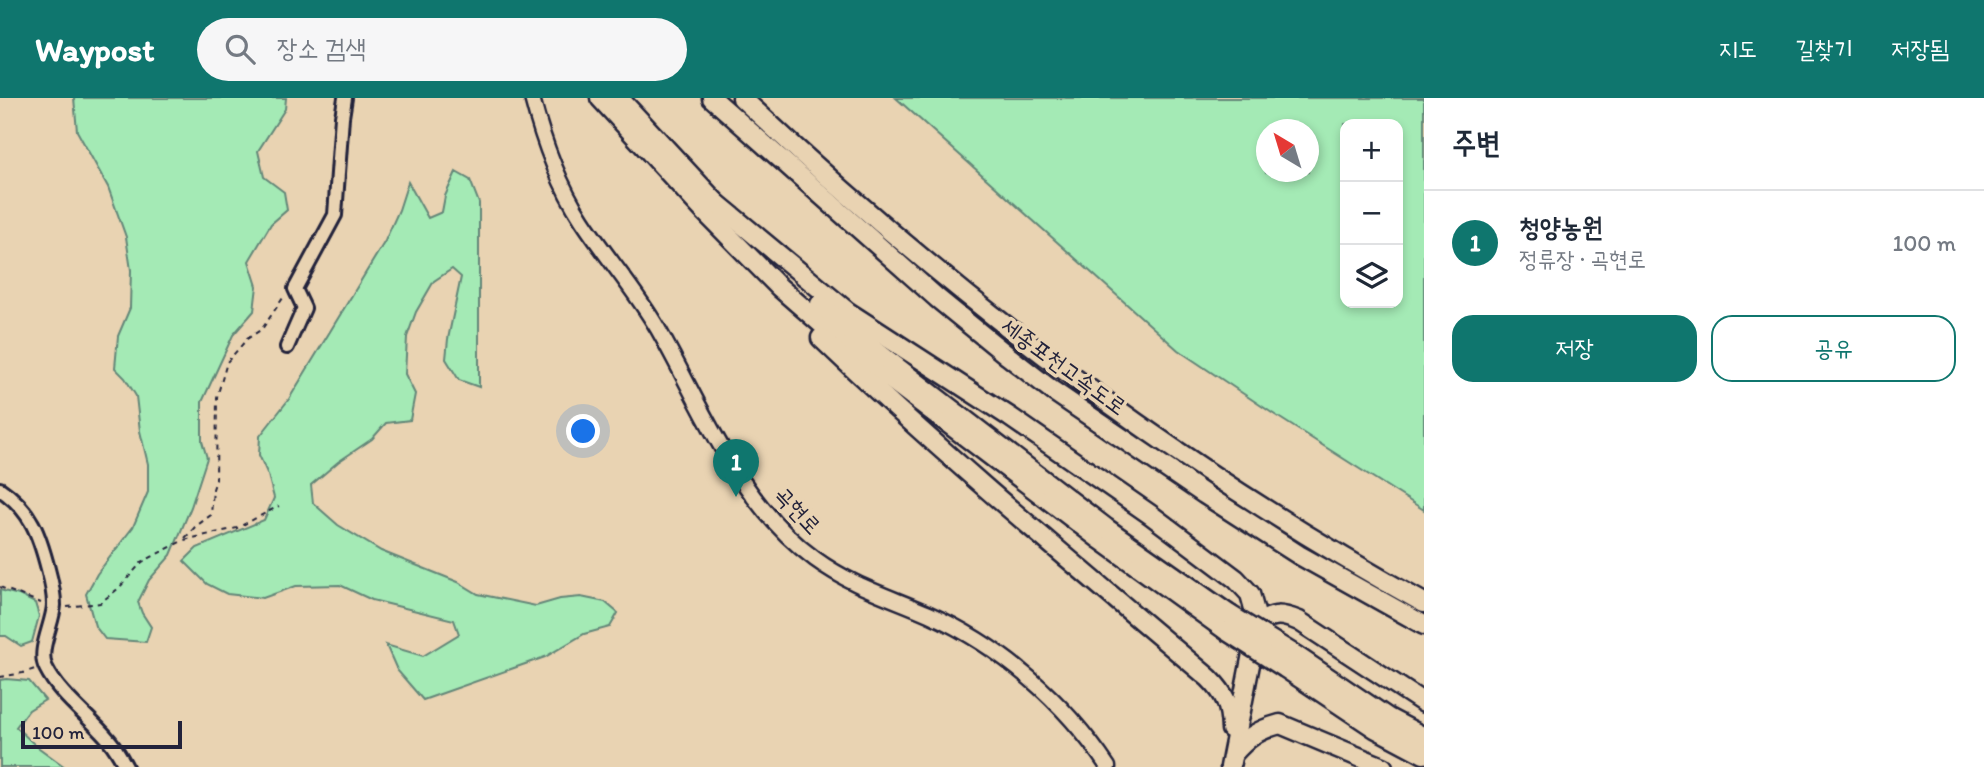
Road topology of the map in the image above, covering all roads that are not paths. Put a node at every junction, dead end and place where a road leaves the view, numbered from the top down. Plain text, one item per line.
1 (345, 98) edge
2 (532, 98) edge
3 (600, 98) edge
4 (619, 98) edge
5 (712, 98) edge
6 (742, 98) edge
7 (708, 205) junction
8 (287, 347) dead end
9 (0, 489) edge
10 (1424, 603) edge
11 (1258, 623) junction
12 (1424, 625) edge
13 (1290, 661) junction
14 (1424, 703) edge
15 (1424, 737) edge
16 (1424, 754) edge
17 (1231, 760) edge
18 (126, 767) edge
19 (1108, 767) edge
20 (1384, 767) edge

1 - 8 street
2 - 19 main road, 곡현로
3 - 7 highway
4 - 7 highway
5 - 12 highway, 세종포천고속도로
6 - 10 highway, 세종포천고속도로
7 - 11 highway
7 - 13 highway, bridge
7 - 17 highway
9 - 18 street
11 - 14 highway
11 - 17 highway
13 - 15 highway
13 - 16 highway
17 - 20 highway

